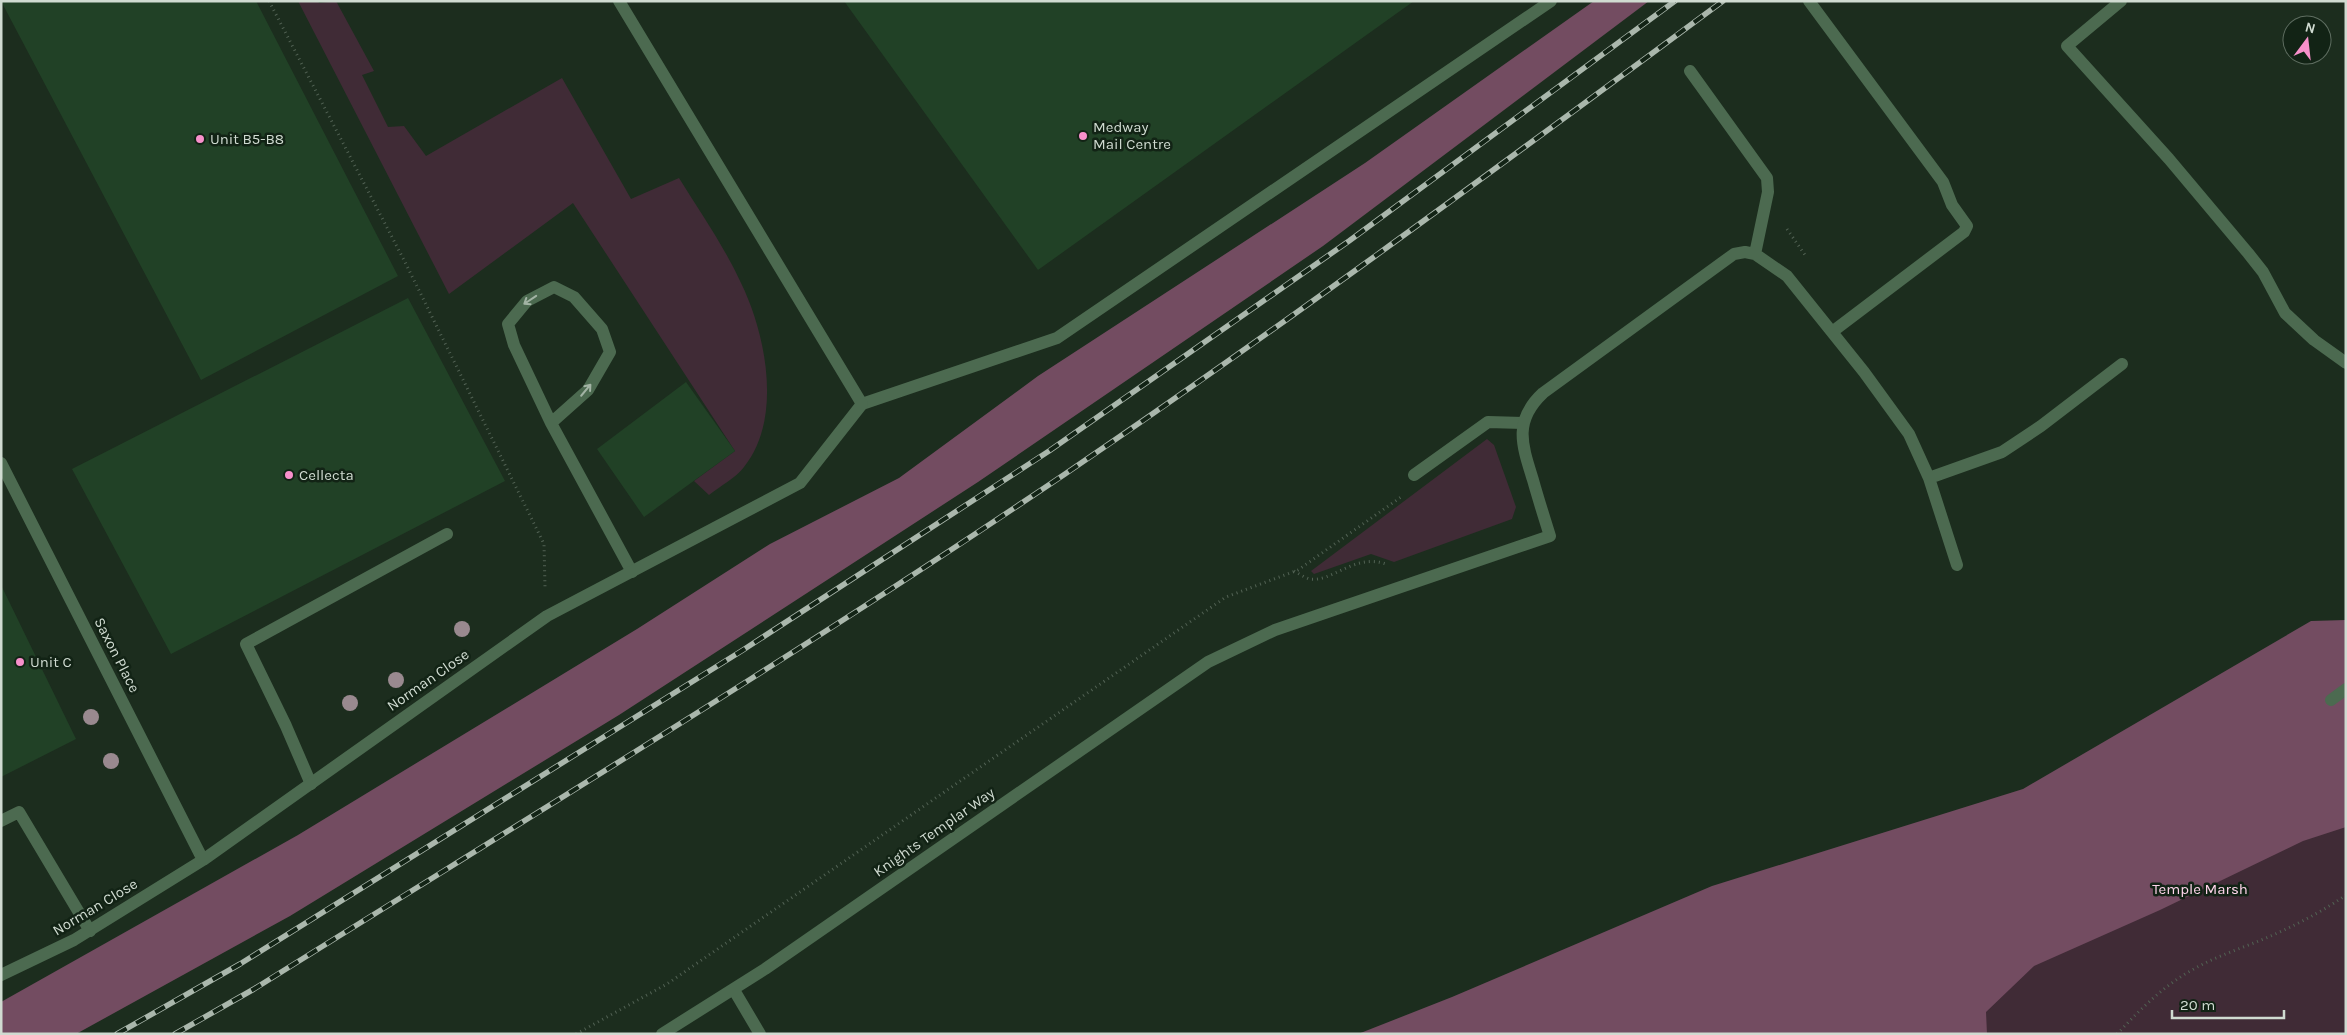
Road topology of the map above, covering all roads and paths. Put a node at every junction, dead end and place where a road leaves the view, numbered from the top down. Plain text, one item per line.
1 (269, 1) edge
2 (619, 1) edge
3 (1551, 1) edge
4 (1809, 1) edge
5 (2121, 1) edge
6 (1690, 71) dead end
7 (1764, 214) junction
8 (1755, 254) junction
9 (1806, 256) dead end
10 (1832, 332) junction
11 (2346, 363) edge
12 (2122, 364) dead end
13 (862, 404) junction
14 (551, 423) junction
15 (1523, 423) junction
16 (1, 464) edge
17 (1414, 475) joint
18 (1929, 478) junction
19 (447, 534) dead end
20 (1957, 565) dead end
21 (1392, 566) dead end
22 (1294, 571) junction
23 (632, 572) junction
24 (546, 616) junction
25 (2346, 689) edge
26 (2331, 700) dead end
27 (311, 784) junction
28 (1, 821) edge
29 (203, 860) junction
30 (2346, 895) edge
31 (90, 931) junction
32 (1, 976) edge
33 (734, 990) junction
34 (576, 1034) edge
35 (662, 1034) edge
36 (760, 1034) edge
37 (2117, 1034) edge

1 - 24 path
2 - 13 street
3 - 13 street
4 - 10 street
5 - 11 street
6 - 7 street
7 - 8 street
7 - 9 path
8 - 10 street
8 - 15 street
10 - 18 street
12 - 18 street
13 - 23 street, Norman Close
14 -> 14 street
14 - 23 street
15 - 17 street
15 - 33 street, Knights Templar Way
16 - 29 street, Saxon Place
17 - 22 path
18 - 20 street
19 - 27 street
21 - 22 path
22 - 34 path
23 - 24 street, Norman Close
24 - 27 street, Norman Close
25 - 26 street
27 - 29 street, Norman Close
28 - 31 street
29 - 31 street, Norman Close
30 - 37 path
31 - 32 street, Norman Close
33 - 35 street, Knights Templar Way
33 - 36 street

